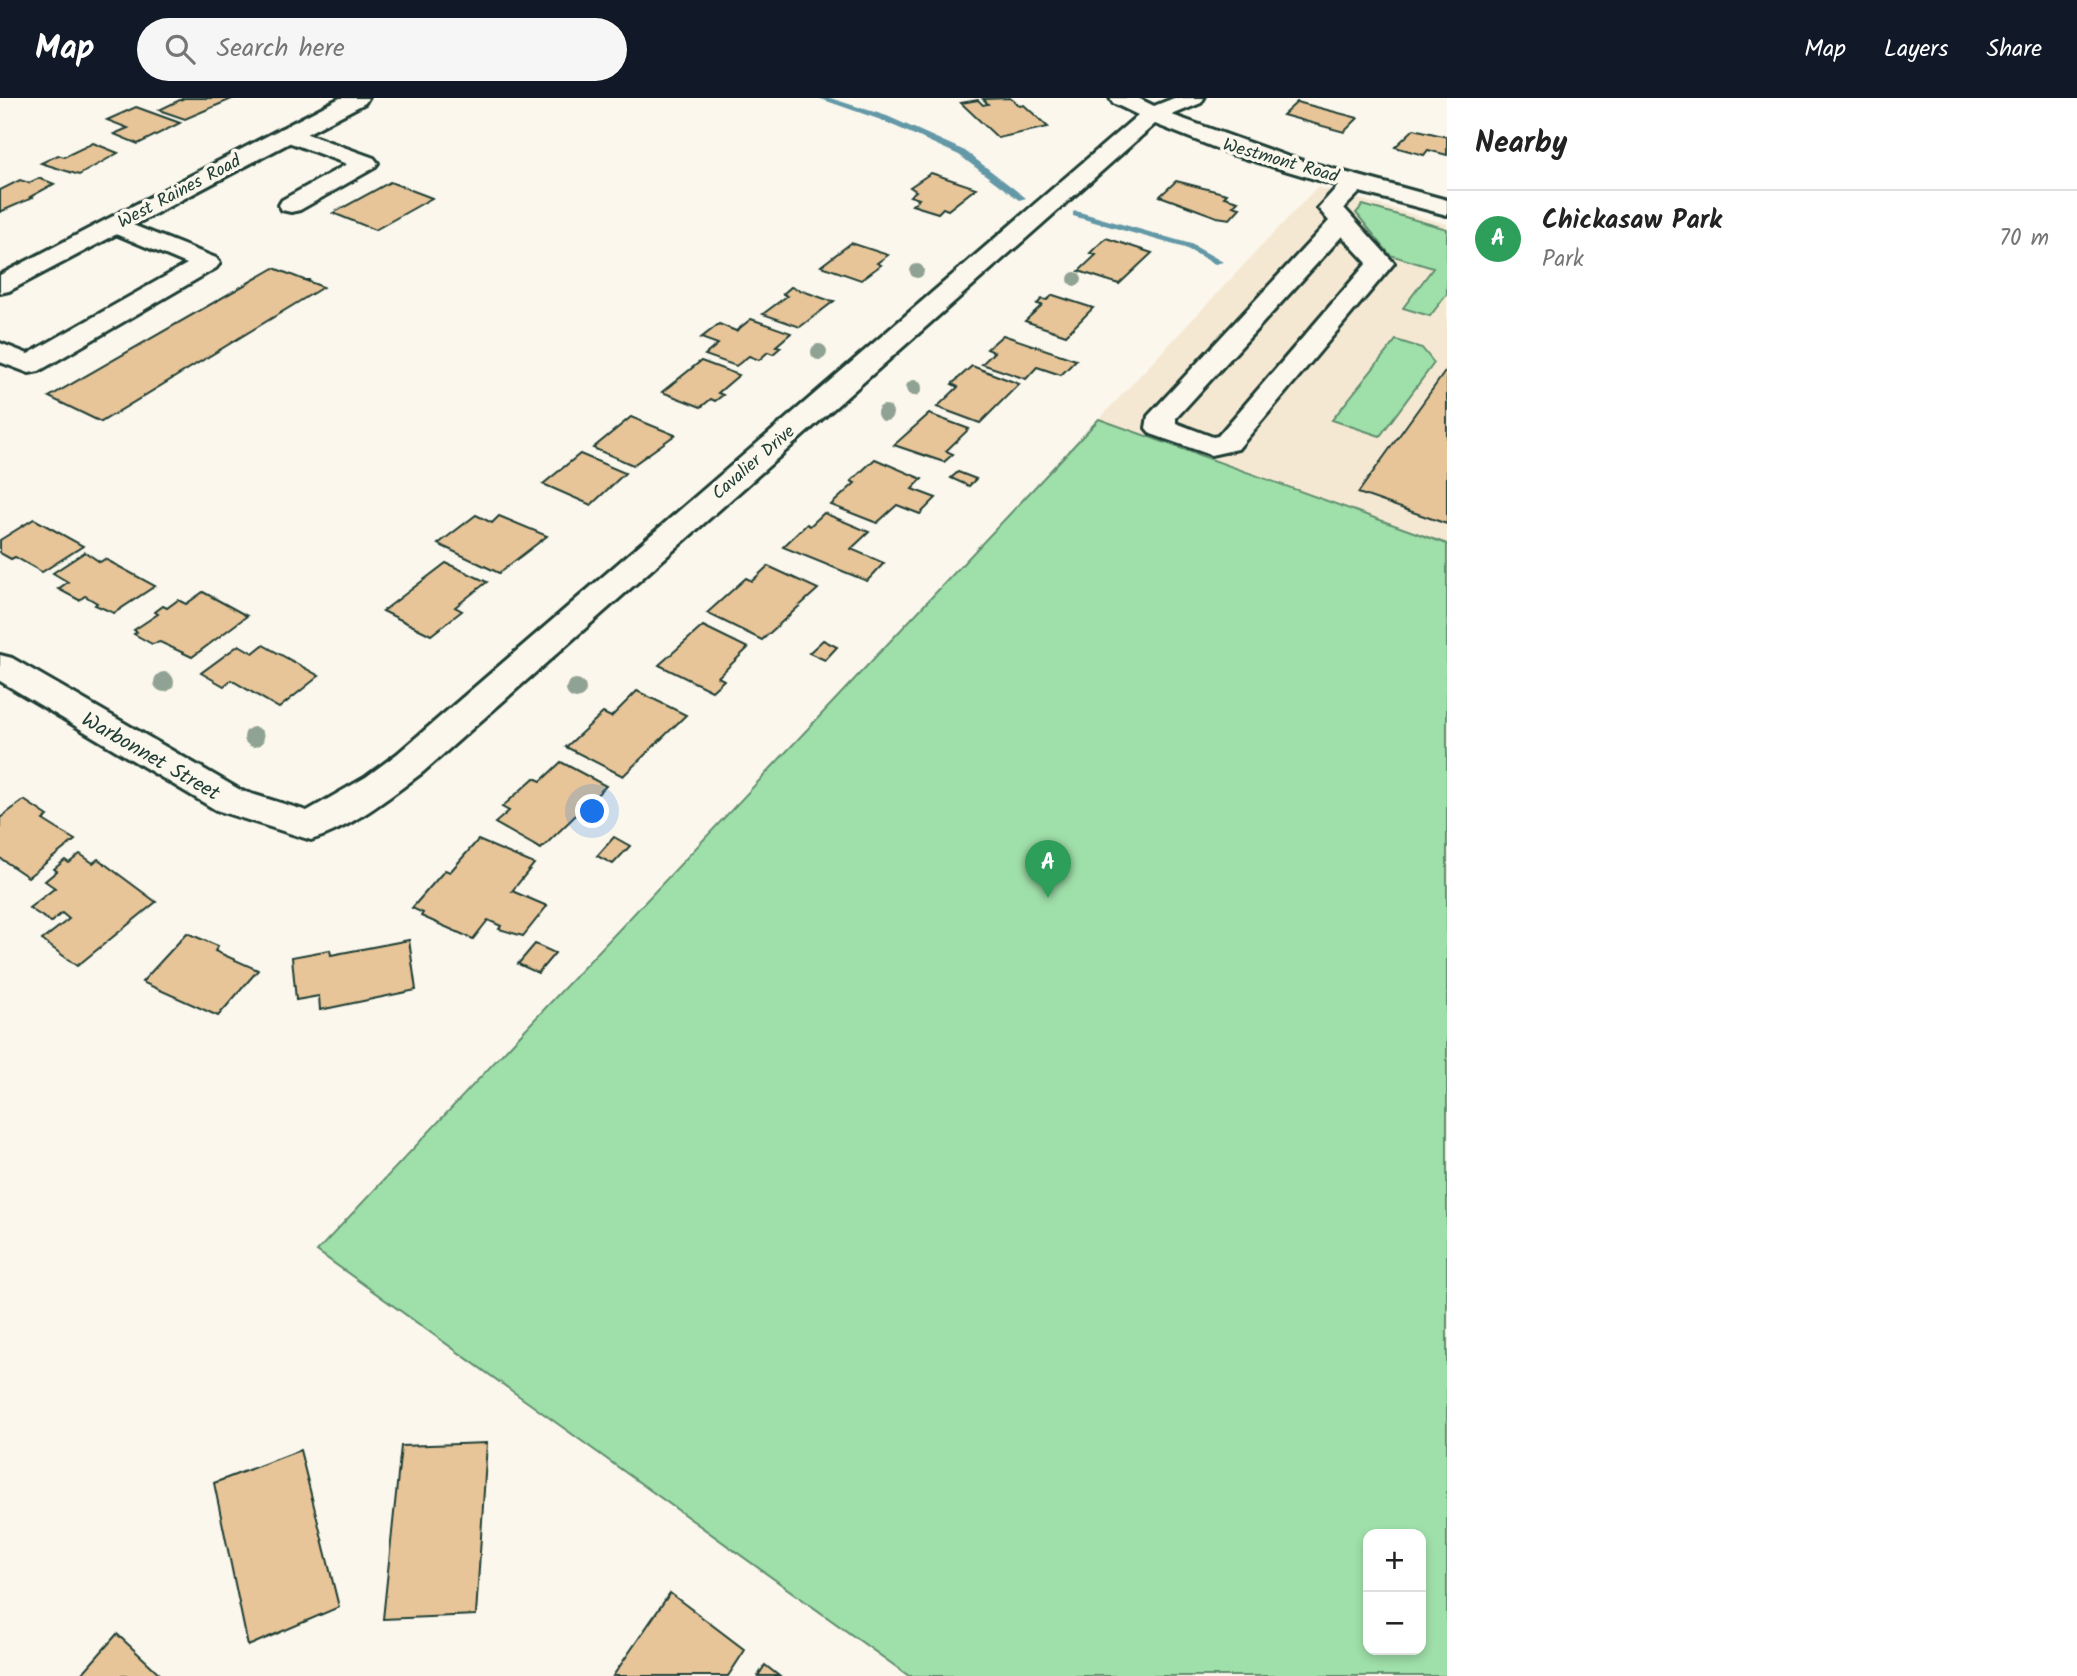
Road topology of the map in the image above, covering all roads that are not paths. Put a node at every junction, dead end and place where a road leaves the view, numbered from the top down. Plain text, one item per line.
1 (357, 98) edge
2 (1121, 98) edge
3 (1193, 98) edge
4 (1152, 115) junction
5 (288, 134) junction
6 (1356, 182) junction
7 (291, 205) dead end
8 (1447, 208) edge
9 (1341, 223) junction
10 (115, 225) junction
11 (0, 285) edge
12 (0, 351) edge
13 (0, 666) edge
14 (311, 826) joint

1 - 5 street, West Raines Road
2 - 4 street, Westmont Road
3 - 4 street, Cavalier Drive
4 - 6 street, Westmont Road
4 - 14 street, Cavalier Drive
5 - 7 street
5 - 10 street, West Raines Road
6 - 8 street, Westmont Road
6 - 9 street
9 - 9 street
10 - 11 street, West Raines Road
10 - 12 street
13 - 14 street, Warbonnet Street

